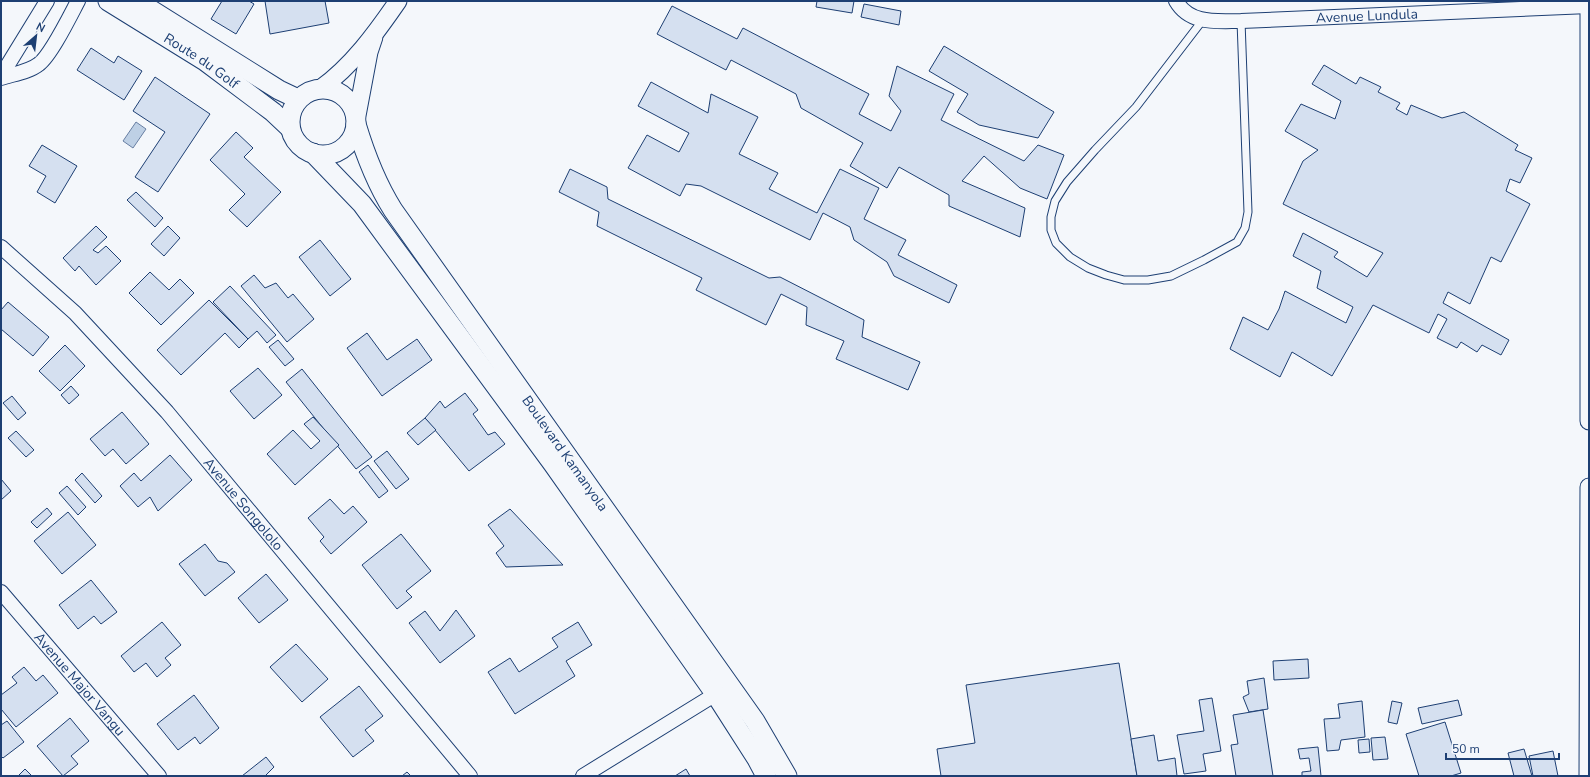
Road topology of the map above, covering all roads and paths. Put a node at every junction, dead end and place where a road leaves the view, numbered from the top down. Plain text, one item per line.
1 (47, 1) edge
2 (78, 1) edge
3 (108, 1) edge
4 (137, 1) edge
5 (398, 1) edge
6 (1176, 1) edge
7 (1588, 1) edge
8 (1589, 6) edge
9 (1202, 21) junction
10 (1241, 21) junction
11 (375, 34) junction
12 (1, 77) edge
13 (320, 89) junction
14 (298, 99) junction
15 (356, 122) junction
16 (290, 128) junction
17 (313, 153) junction
18 (1, 247) edge
19 (1589, 324) edge
20 (1589, 381) edge
21 (514, 396) junction
22 (1589, 421) edge
23 (1589, 487) edge
24 (1, 592) edge
25 (723, 690) junction
26 (159, 776) edge
27 (470, 776) edge
28 (583, 776) edge
29 (766, 776) edge
30 (787, 776) edge
31 (1588, 776) edge

1 - 12 street
2 - 12 street
3 - 16 main road, Route du Golf
4 - 14 main road
5 - 11 street
6 - 9 street, Avenue Lundula
7 - 8 street
8 - 10 street, Avenue Lundula
8 - 19 street
9 - 10 street, Avenue Lundula
9 - 10 lane
11 - 13 street
11 - 15 street
13 - 14 main road
13 - 15 main road
14 - 16 main road
15 - 17 main road
15 - 21 main road, Boulevard Kamanyola
16 - 17 main road
17 - 21 main road, Boulevard Kamanyola
18 - 27 street, Avenue Songololo
19 - 20 street
20 - 22 street
21 - 25 main road, Boulevard Kamanyola
23 - 31 street
24 - 26 street, Avenue Major Vangu
25 - 28 street
25 - 29 main road, Boulevard Kamanyola
25 - 30 main road, Boulevard Kamanyola

